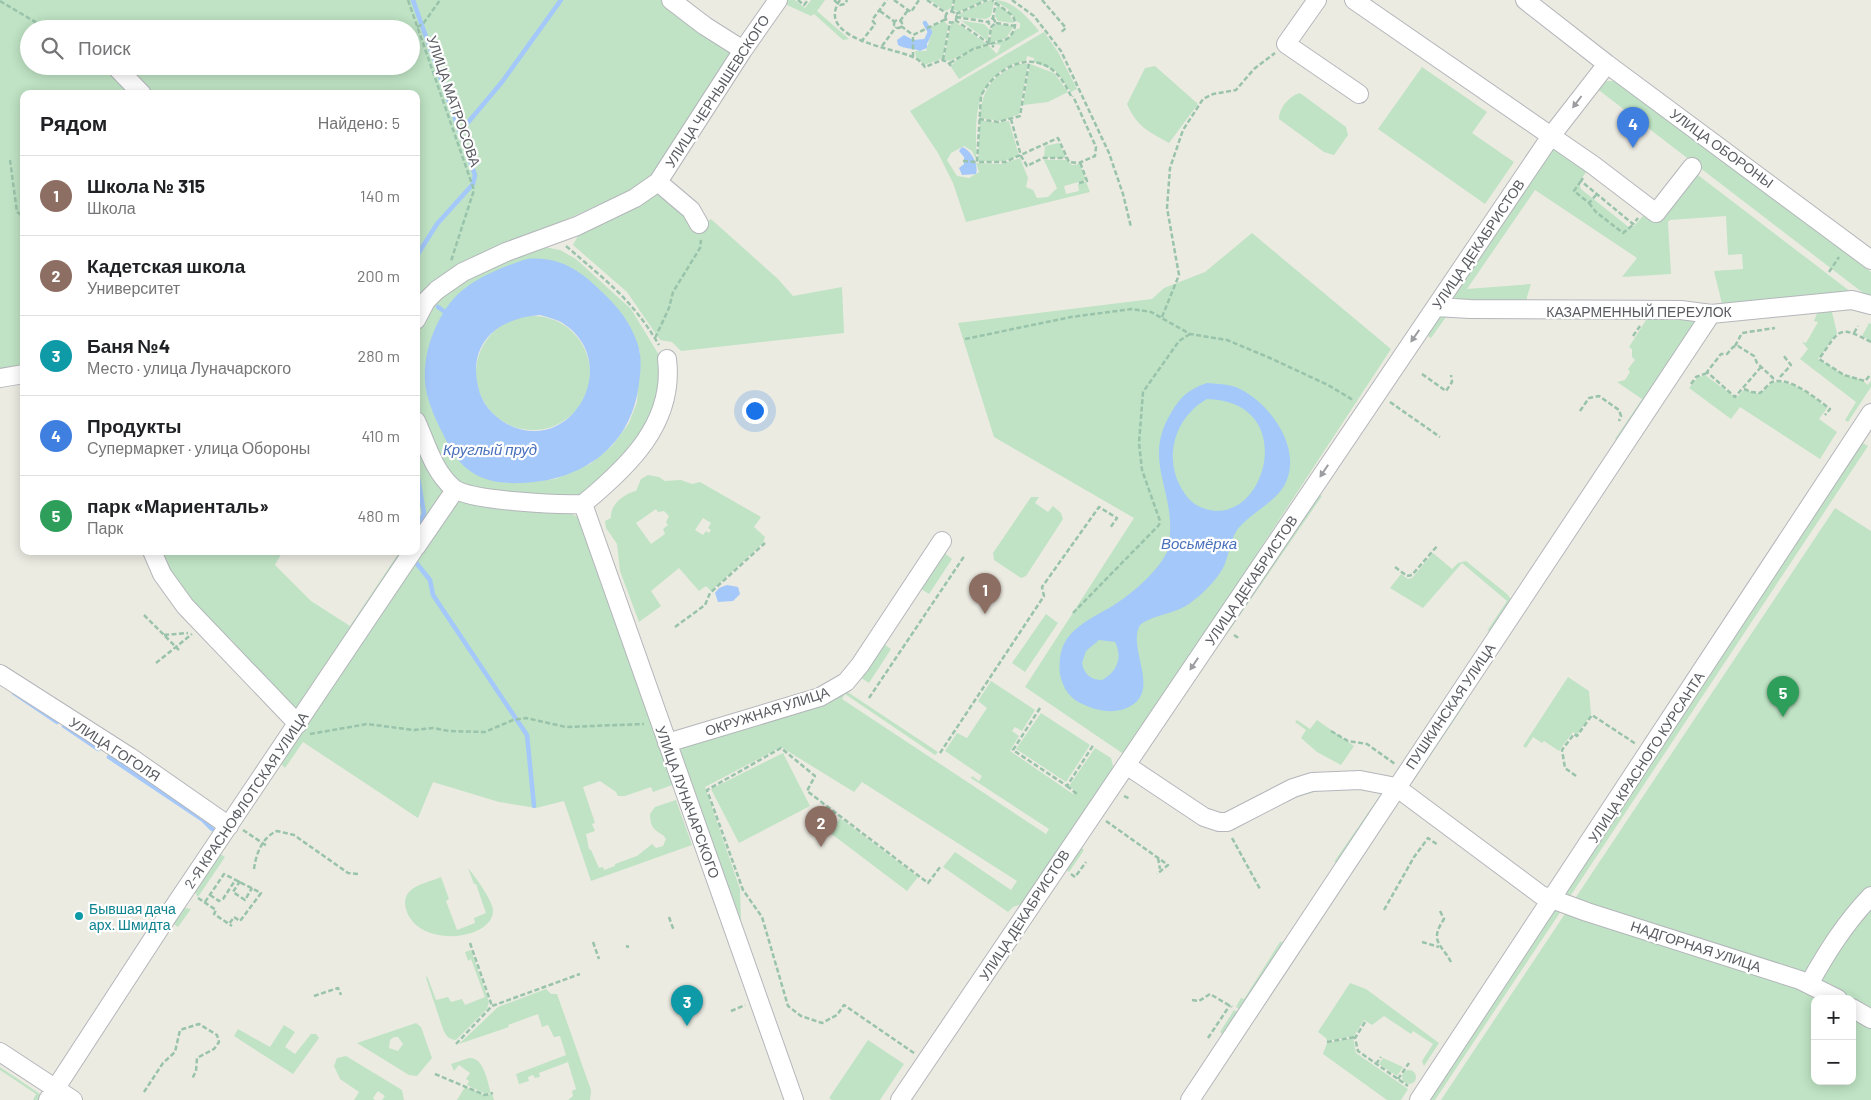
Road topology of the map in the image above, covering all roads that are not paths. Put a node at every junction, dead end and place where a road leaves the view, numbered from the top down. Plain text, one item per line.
1 (671, 0) edge
2 (778, 0) edge
3 (1317, 0) edge
4 (1354, 0) edge
5 (1525, 0) edge
6 (743, 50) junction
7 (1607, 64) junction
8 (124, 75) edge
9 (138, 90) edge
10 (1359, 94) dead end
11 (1551, 136) junction
12 (1692, 167) dead end
13 (658, 182) junction
14 (699, 224) road end
15 (1871, 260) edge
16 (1871, 305) edge
17 (1436, 307) junction
18 (420, 312) edge
19 (1711, 314) junction
20 (667, 359) road end
21 (20, 375) edge
22 (0, 378) edge
23 (1871, 413) edge
24 (420, 430) edge
25 (455, 490) junction
26 (583, 504) junction
27 (420, 541) edge
28 (942, 541) dead end
29 (154, 555) edge
30 (411, 555) edge
31 (0, 674) edge
32 (295, 729) junction
33 (667, 743) junction
34 (1126, 765) junction
35 (1396, 787) junction
36 (236, 828) junction
37 (1871, 896) edge
38 (1552, 899) junction
39 (1809, 984) junction
40 (1830, 995) edge
41 (1856, 1010) edge
42 (1871, 1019) edge
43 (0, 1052) edge
44 (1414, 1093) edge
45 (52, 1094) edge
46 (73, 1100) edge
47 (794, 1100) edge
48 (900, 1100) edge
49 (1190, 1100) edge

1 - 6 street
2 - 6 street, УЛИЦА ЧЕРНЫШЕВСКОГО
3 - 10 street
4 - 11 street
5 - 7 street, УЛИЦА ОБОРОНЫ
6 - 13 street, УЛИЦА ЧЕРНЫШЕВСКОГО
7 -> 11 street, УЛИЦА ДЕКАБРИСТОВ
7 - 15 street, УЛИЦА ОБОРОНЫ
8 - 9 street
11 - 12 street
11 - 17 street, УЛИЦА ДЕКАБРИСТОВ
13 - 14 street
13 - 18 street
16 - 19 street, КАЗАРМЕННЫЙ ПЕРЕУЛОК
17 - 19 street, КАЗАРМЕННЫЙ ПЕРЕУЛОК
17 -> 34 street, УЛИЦА ДЕКАБРИСТОВ
19 - 35 street, ПУШКИНСКАЯ УЛИЦА
20 - 26 street
21 - 22 street
23 - 38 street, УЛИЦА КРАСНОГО КУРСАНТА
24 - 25 street
25 - 26 street
25 - 27 street
26 - 33 street, УЛИЦА ЛУНАЧАРСКОГО
28 - 33 street, ОКРУЖНАЯ УЛИЦА
29 - 32 street
30 - 32 street, 2-Я КРАСНОФЛОТСКАЯ УЛИЦА
31 - 36 street, УЛИЦА ГОГОЛЯ
32 - 36 street, 2-Я КРАСНОФЛОТСКАЯ УЛИЦА
33 - 47 street, УЛИЦА ЛУНАЧАРСКОГО
34 - 35 street
34 - 48 street, УЛИЦА ДЕКАБРИСТОВ
35 - 38 street, НАДГОРНАЯ УЛИЦА
35 - 49 street, ПУШКИНСКАЯ УЛИЦА
36 - 45 street, 2-Я КРАСНОФЛОТСКАЯ УЛИЦА
37 - 39 street
38 - 39 street, НАДГОРНАЯ УЛИЦА
38 - 44 street, УЛИЦА КРАСНОГО КУРСАНТА
39 - 40 street, НАДГОРНАЯ УЛИЦА
41 - 42 street
43 - 45 street
45 - 46 street

